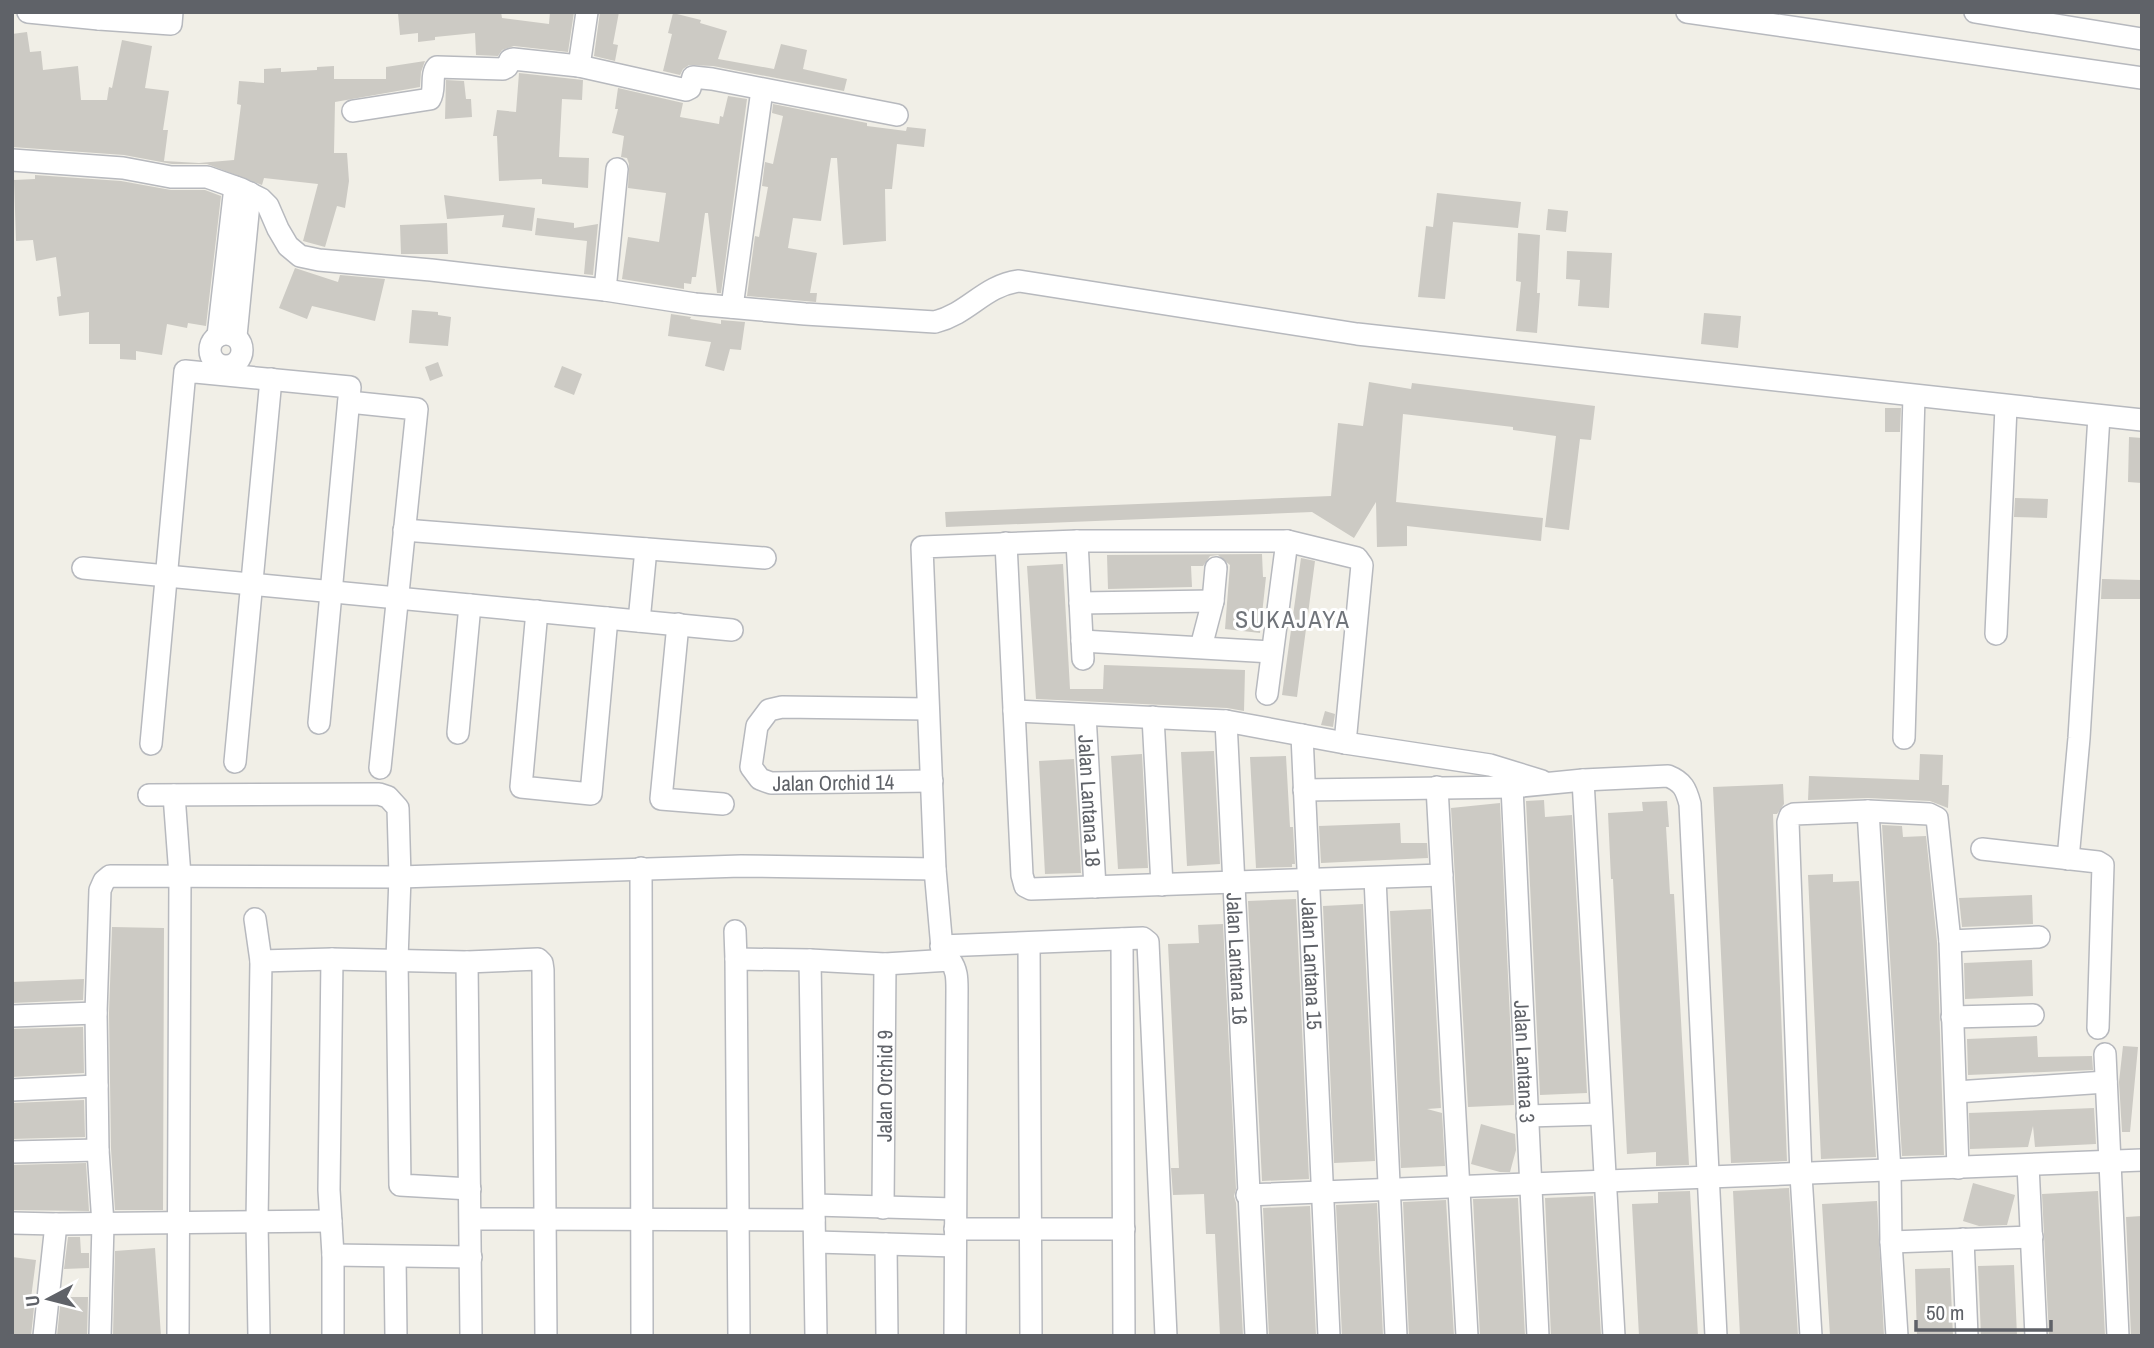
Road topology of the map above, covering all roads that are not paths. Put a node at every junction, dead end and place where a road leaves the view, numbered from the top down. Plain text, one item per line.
1 (28, 12) edge
2 (172, 12) edge
3 (587, 12) edge
4 (1687, 12) edge
5 (1975, 12) edge
6 (2008, 15) edge
7 (99, 16) edge
8 (2080, 20) edge
9 (2142, 39) edge
10 (579, 66) junction
11 (2142, 78) edge
12 (762, 90) junction
13 (353, 111) dead end
14 (897, 115) dead end
15 (12, 160) edge
16 (617, 169) dead end
17 (242, 190) junction
18 (605, 290) junction
19 (732, 307) junction
20 (227, 336) junction
21 (207, 365) junction
22 (237, 370) junction
23 (271, 379) junction
24 (1914, 396) junction
25 (349, 402) junction
26 (2006, 407) junction
27 (2099, 416) junction
28 (2142, 420) edge
29 (404, 530) junction
30 (1077, 541) junction
31 (1287, 541) junction
32 (1006, 543) junction
33 (646, 549) junction
34 (765, 558) dead end
35 (83, 568) dead end
36 (1216, 568) dead end
37 (166, 576) junction
38 (252, 584) junction
39 (331, 592) junction
40 (397, 598) junction
41 (1213, 601) junction
42 (1080, 603) junction
43 (470, 604) junction
44 (537, 611) junction
45 (607, 618) junction
46 (639, 621) junction
47 (678, 624) junction
48 (732, 630) dead end
49 (1996, 634) dead end
50 (1201, 647) junction
51 (1272, 652) junction
52 (1267, 694) dead end
53 (928, 709) junction
54 (1014, 711) junction
55 (1085, 715) junction
56 (1153, 718) junction
57 (1226, 721) junction
58 (319, 723) dead end
59 (458, 733) dead end
60 (1302, 735) junction
61 (1904, 738) dead end
62 (1345, 743) junction
63 (151, 744) dead end
64 (235, 762) dead end
65 (380, 768) dead end
66 (1583, 780) junction
67 (932, 781) junction
68 (1547, 783) junction
69 (1437, 787) junction
70 (1512, 787) junction
71 (1304, 790) junction
72 (149, 795) dead end
73 (174, 795) junction
74 (723, 804) dead end
75 (1868, 811) junction
76 (1982, 849) dead end
77 (2068, 859) junction
78 (641, 868) junction
79 (935, 869) junction
80 (1442, 875) junction
81 (180, 876) junction
82 (400, 877) junction
83 (1375, 878) junction
84 (1308, 880) junction
85 (1233, 883) junction
86 (1162, 885) junction
87 (1095, 887) junction
88 (255, 919) dead end
89 (735, 931) dead end
90 (2039, 937) dead end
91 (1122, 939) junction
92 (1950, 942) junction
93 (1029, 943) junction
94 (942, 953) junction
95 (332, 959) junction
96 (397, 959) junction
97 (736, 959) junction
98 (810, 960) junction
99 (261, 961) junction
100 (467, 962) junction
101 (885, 964) junction
102 (96, 1013) junction
103 (2033, 1015) dead end
104 (12, 1016) edge
105 (1952, 1017) junction
106 (2098, 1028) dead end
107 (2105, 1054) dead end
108 (2106, 1082) junction
109 (97, 1086) junction
110 (12, 1090) edge
111 (1956, 1093) junction
112 (1601, 1114) junction
113 (1527, 1116) junction
114 (98, 1150) junction
115 (12, 1152) edge
116 (2142, 1160) edge
117 (2110, 1161) junction
118 (2028, 1165) junction
119 (1958, 1168) junction
120 (1890, 1171) junction
121 (1801, 1175) junction
122 (1708, 1178) junction
123 (1606, 1182) junction
124 (1531, 1185) junction
125 (1459, 1188) junction
126 (470, 1189) junction
127 (1390, 1190) junction
128 (1322, 1192) junction
129 (1247, 1195) junction
130 (883, 1208) junction
131 (815, 1212) junction
132 (471, 1219) junction
133 (544, 1220) junction
134 (644, 1220) junction
135 (179, 1221) junction
136 (331, 1221) junction
137 (740, 1221) junction
138 (257, 1222) junction
139 (12, 1223) edge
140 (56, 1224) junction
141 (103, 1224) junction
142 (955, 1228) junction
143 (1032, 1228) junction
144 (1124, 1229) junction
145 (2032, 1237) junction
146 (1963, 1239) junction
147 (816, 1242) junction
148 (1891, 1242) junction
149 (886, 1244) junction
150 (333, 1255) junction
151 (395, 1256) junction
152 (471, 1257) junction
153 (44, 1336) edge
154 (100, 1336) edge
155 (178, 1336) edge
156 (259, 1336) edge
157 (333, 1336) edge
158 (396, 1336) edge
159 (471, 1336) edge
160 (546, 1336) edge
161 (642, 1336) edge
162 (739, 1336) edge
163 (816, 1336) edge
164 (887, 1336) edge
165 (955, 1336) edge
166 (1031, 1336) edge
167 (1124, 1336) edge
168 (1166, 1336) edge
169 (1256, 1336) edge
170 (1329, 1336) edge
171 (1396, 1336) edge
172 (1467, 1336) edge
173 (1538, 1336) edge
174 (1614, 1336) edge
175 (1716, 1336) edge
176 (1811, 1336) edge
177 (1897, 1336) edge
178 (1967, 1336) edge
179 (2036, 1336) edge
180 (2118, 1336) edge

1 - 7 street
2 - 7 street
3 - 10 street
4 - 11 street
5 - 6 street
6 - 8 street
8 - 9 street
10 - 12 street
10 - 13 street
12 - 14 street
12 - 19 street
15 - 17 street
16 - 18 street
17 - 18 street
17 - 20 street
18 - 19 street
19 - 24 street
20 - 21 street
20 - 22 street
21 - 22 street
21 - 37 street
22 - 23 street
23 - 25 street
23 - 38 street
24 - 26 street
24 - 61 street
25 - 29 street
25 - 39 street
26 - 27 street
26 - 49 street
27 - 28 street
27 - 77 street
29 - 33 street
29 - 40 street
30 - 31 street
30 - 32 street
30 - 42 street
31 - 51 street
31 - 62 street
32 - 53 street
32 - 54 street
33 - 34 street
33 - 46 street
35 - 37 street
36 - 41 street
37 - 38 street
37 - 63 street
38 - 39 street
38 - 64 street
39 - 40 street
39 - 58 street
40 - 43 street
40 - 65 street
41 - 42 street
41 - 50 street
42 - 50 street
43 - 44 street
43 - 59 street
44 - 45 street
44 - 45 street
45 - 46 street
46 - 47 street
47 - 48 street
47 - 74 street
50 - 51 street
51 - 52 street
53 - 67 street
53 - 67 street, Jalan Orchid 14
54 - 55 street
54 - 87 street
55 - 56 street
55 - 87 street, Jalan Lantana 18
56 - 57 street
56 - 86 street
57 - 60 street
57 - 85 street, Jalan Lantana 16
60 - 62 street
60 - 71 street, Jalan Lantana 15
62 - 68 street
66 - 68 street
66 - 112 street
66 - 122 street
67 - 79 street
68 - 70 street
69 - 70 street
69 - 71 street
69 - 80 street
70 - 113 street, Jalan Lantana 3
71 - 84 street, Jalan Lantana 15
72 - 73 street
73 - 81 street
73 - 82 street
75 - 92 street
75 - 120 street
75 - 121 street
76 - 77 street
77 - 106 street
78 - 79 street
78 - 82 street
78 - 134 street
79 - 94 street
80 - 83 street
80 - 125 street
81 - 82 street
81 - 102 street
81 - 135 street
82 - 96 street
83 - 84 street
83 - 127 street
84 - 85 street
84 - 128 street, Jalan Lantana 15
85 - 86 street
85 - 129 street, Jalan Lantana 16
86 - 87 street
88 - 99 street
89 - 97 street
90 - 92 street
91 - 93 street
91 - 144 street
91 - 168 street
92 - 105 street
93 - 94 street
93 - 143 street
94 - 101 street
94 - 142 street
95 - 96 street
95 - 99 street
95 - 136 street
96 - 100 street
96 - 126 street
97 - 98 street
97 - 137 street
98 - 101 street
98 - 131 street
99 - 138 street
100 - 126 street
100 - 133 street
101 - 130 street, Jalan Orchid 9
102 - 104 street
102 - 109 street
103 - 105 street
105 - 111 street
107 - 108 street
108 - 111 street
108 - 117 street
109 - 110 street
109 - 114 street
111 - 119 street
112 - 113 street
112 - 123 street
113 - 124 street, Jalan Lantana 3
114 - 115 street
114 - 141 street
116 - 117 street
117 - 118 street
117 - 180 street
118 - 119 street
118 - 145 street
119 - 120 street
120 - 121 street
120 - 148 street
121 - 122 street
121 - 176 street
122 - 123 street
122 - 175 street
123 - 124 street
123 - 174 street
124 - 125 street
124 - 173 street, Jalan Lantana 3
125 - 127 street
125 - 172 street
126 - 132 street
127 - 128 street
127 - 171 street
128 - 129 street
128 - 170 street, Jalan Lantana 15
129 - 169 street, Jalan Lantana 16
130 - 131 street
130 - 142 street
131 - 137 street
131 - 147 street
132 - 133 street
132 - 152 street
133 - 134 street
133 - 160 street
134 - 137 street
134 - 161 street
135 - 138 street
135 - 141 street
135 - 155 street
136 - 138 street
136 - 150 street
137 - 162 street
138 - 156 street
139 - 140 street
140 - 141 street
140 - 153 street
141 - 154 street
142 - 143 street
142 - 149 street
142 - 165 street
143 - 144 street
143 - 166 street
144 - 167 street
145 - 146 street
145 - 179 street
146 - 148 street
146 - 178 street
147 - 149 street
147 - 163 street
148 - 177 street
149 - 164 street
150 - 151 street
150 - 157 street
151 - 152 street
151 - 158 street
152 - 159 street

